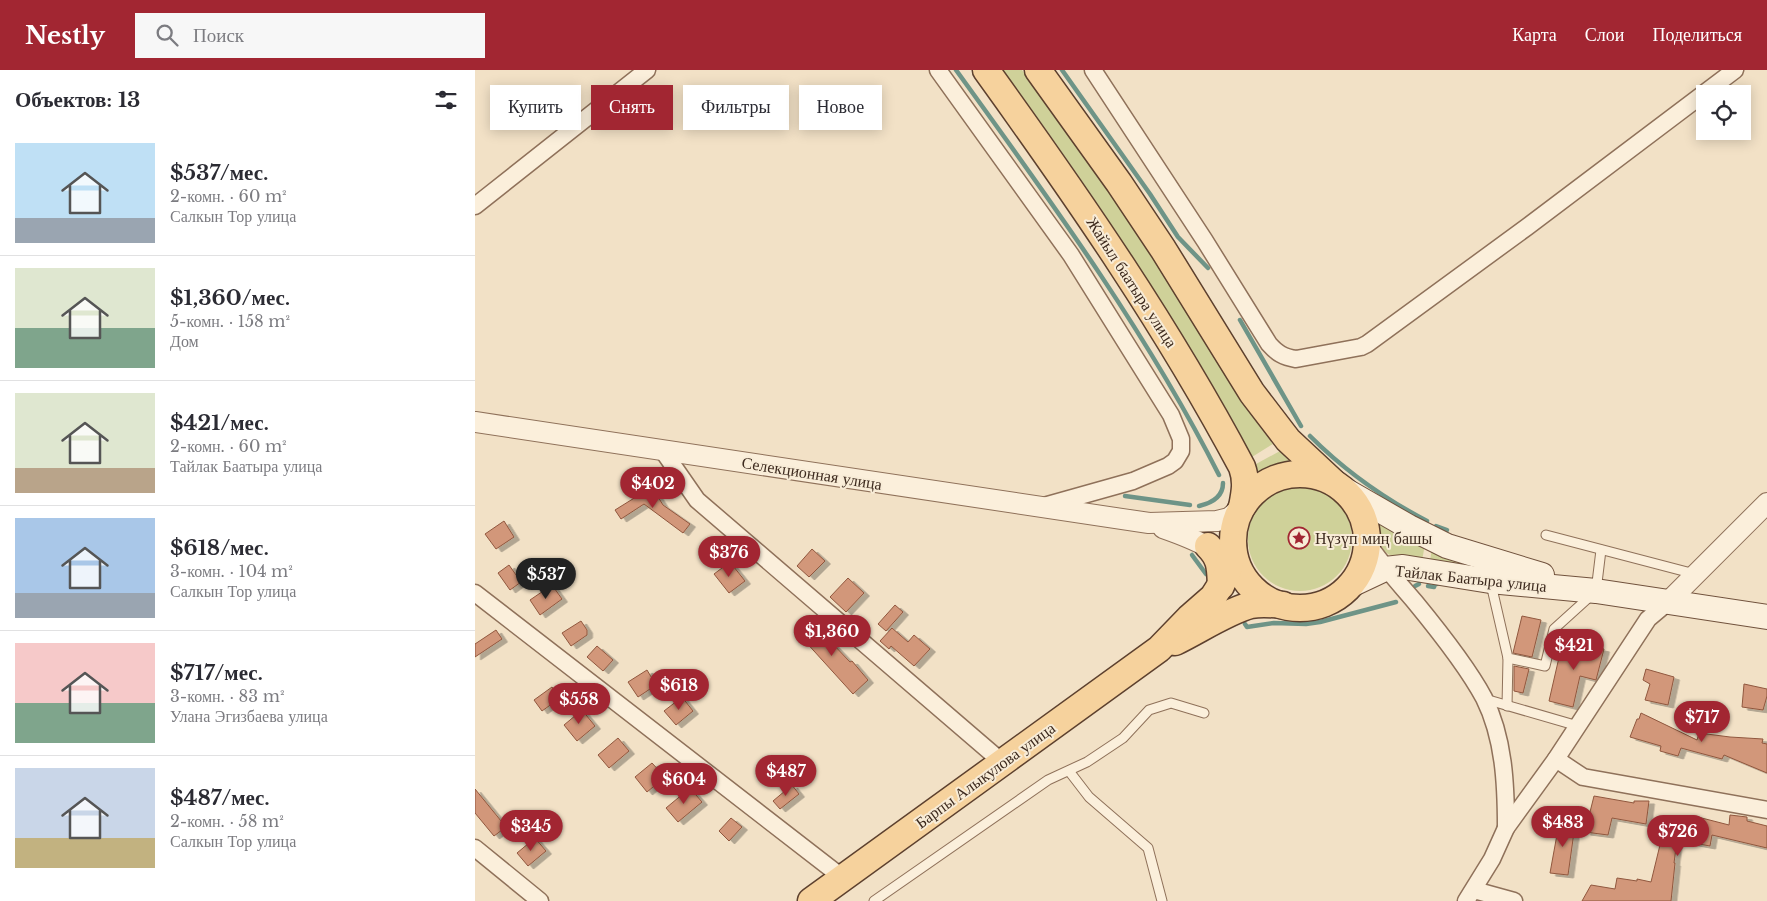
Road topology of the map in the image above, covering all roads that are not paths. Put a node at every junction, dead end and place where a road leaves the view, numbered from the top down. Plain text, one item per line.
1 (647, 70) edge
2 (938, 70) edge
3 (986, 70) edge
4 (1038, 70) edge
5 (1093, 70) edge
6 (1735, 70) edge
7 (475, 206) edge
8 (475, 422) edge
9 (663, 451) junction
10 (1338, 486) junction
11 (1767, 503) edge
12 (1039, 507) junction
13 (1242, 507) junction
14 (1149, 523) junction
15 (1546, 535) dead end
16 (1367, 542) junction
17 (1208, 546) joint
18 (1601, 550) junction
19 (1232, 568) junction
20 (1385, 569) junction
21 (1695, 574) junction
22 (1490, 581) junction
23 (1349, 586) junction
24 (1596, 591) junction
25 (475, 593) edge
26 (1667, 603) junction
27 (1283, 605) junction
28 (1767, 617) edge
29 (1159, 650) junction
30 (1508, 658) junction
31 (1484, 699) junction
32 (1507, 706) junction
33 (1205, 712) dead end
34 (1578, 726) junction
35 (1556, 760) junction
36 (1002, 762) junction
37 (1069, 771) junction
38 (1767, 810) edge
39 (1506, 828) junction
40 (475, 848) edge
41 (843, 878) junction
42 (1470, 895) edge
43 (540, 901) edge
44 (811, 901) edge
45 (874, 901) edge
46 (1162, 901) edge
47 (1514, 901) edge

1 - 7 street
2 - 12 street
3 - 13 main road, Жайыл баатыра улица
4 - 10 main road
5 - 6 street
8 - 9 street, Селекционная улица
9 - 12 street, Селекционная улица
9 - 36 street
10 - 13 main road
10 - 16 main road
10 - 24 main road, Тайлак Баатыра улица
11 - 21 street
12 - 14 street, Селекционная улица
13 - 14 street, Селекционная улица
13 - 19 main road
14 - 17 street, Селекционная улица
15 - 18 lane
16 - 20 street
16 - 23 main road
17 - 19 main road
18 - 21 lane
18 - 24 lane
19 - 27 main road
19 - 29 main road, Барпы Алыкулова улица
20 - 22 main road, Тайлак Баатыра улица
20 - 23 main road, Тайлак Баатыра улица
20 - 31 street
21 - 26 street
22 - 24 main road, Тайлак Баатыра улица
22 - 30 lane
23 - 27 main road
24 - 26 main road, Тайлак Баатыра улица
24 - 30 lane
25 - 41 street
26 - 28 main road, Тайлак Баатыра улица
26 - 34 street
27 - 29 main road, Барпы Алыкулова улица
29 - 36 main road, Барпы Алыкулова улица
30 - 32 lane
31 - 32 lane
31 - 39 street
32 - 34 lane
33 - 37 lane
34 - 35 street
35 - 38 street
35 - 39 street
36 - 41 main road, Барпы Алыкулова улица
37 - 45 lane
37 - 46 lane
39 - 42 street
40 - 43 street
41 - 44 main road, Барпы Алыкулова улица
42 - 47 street

